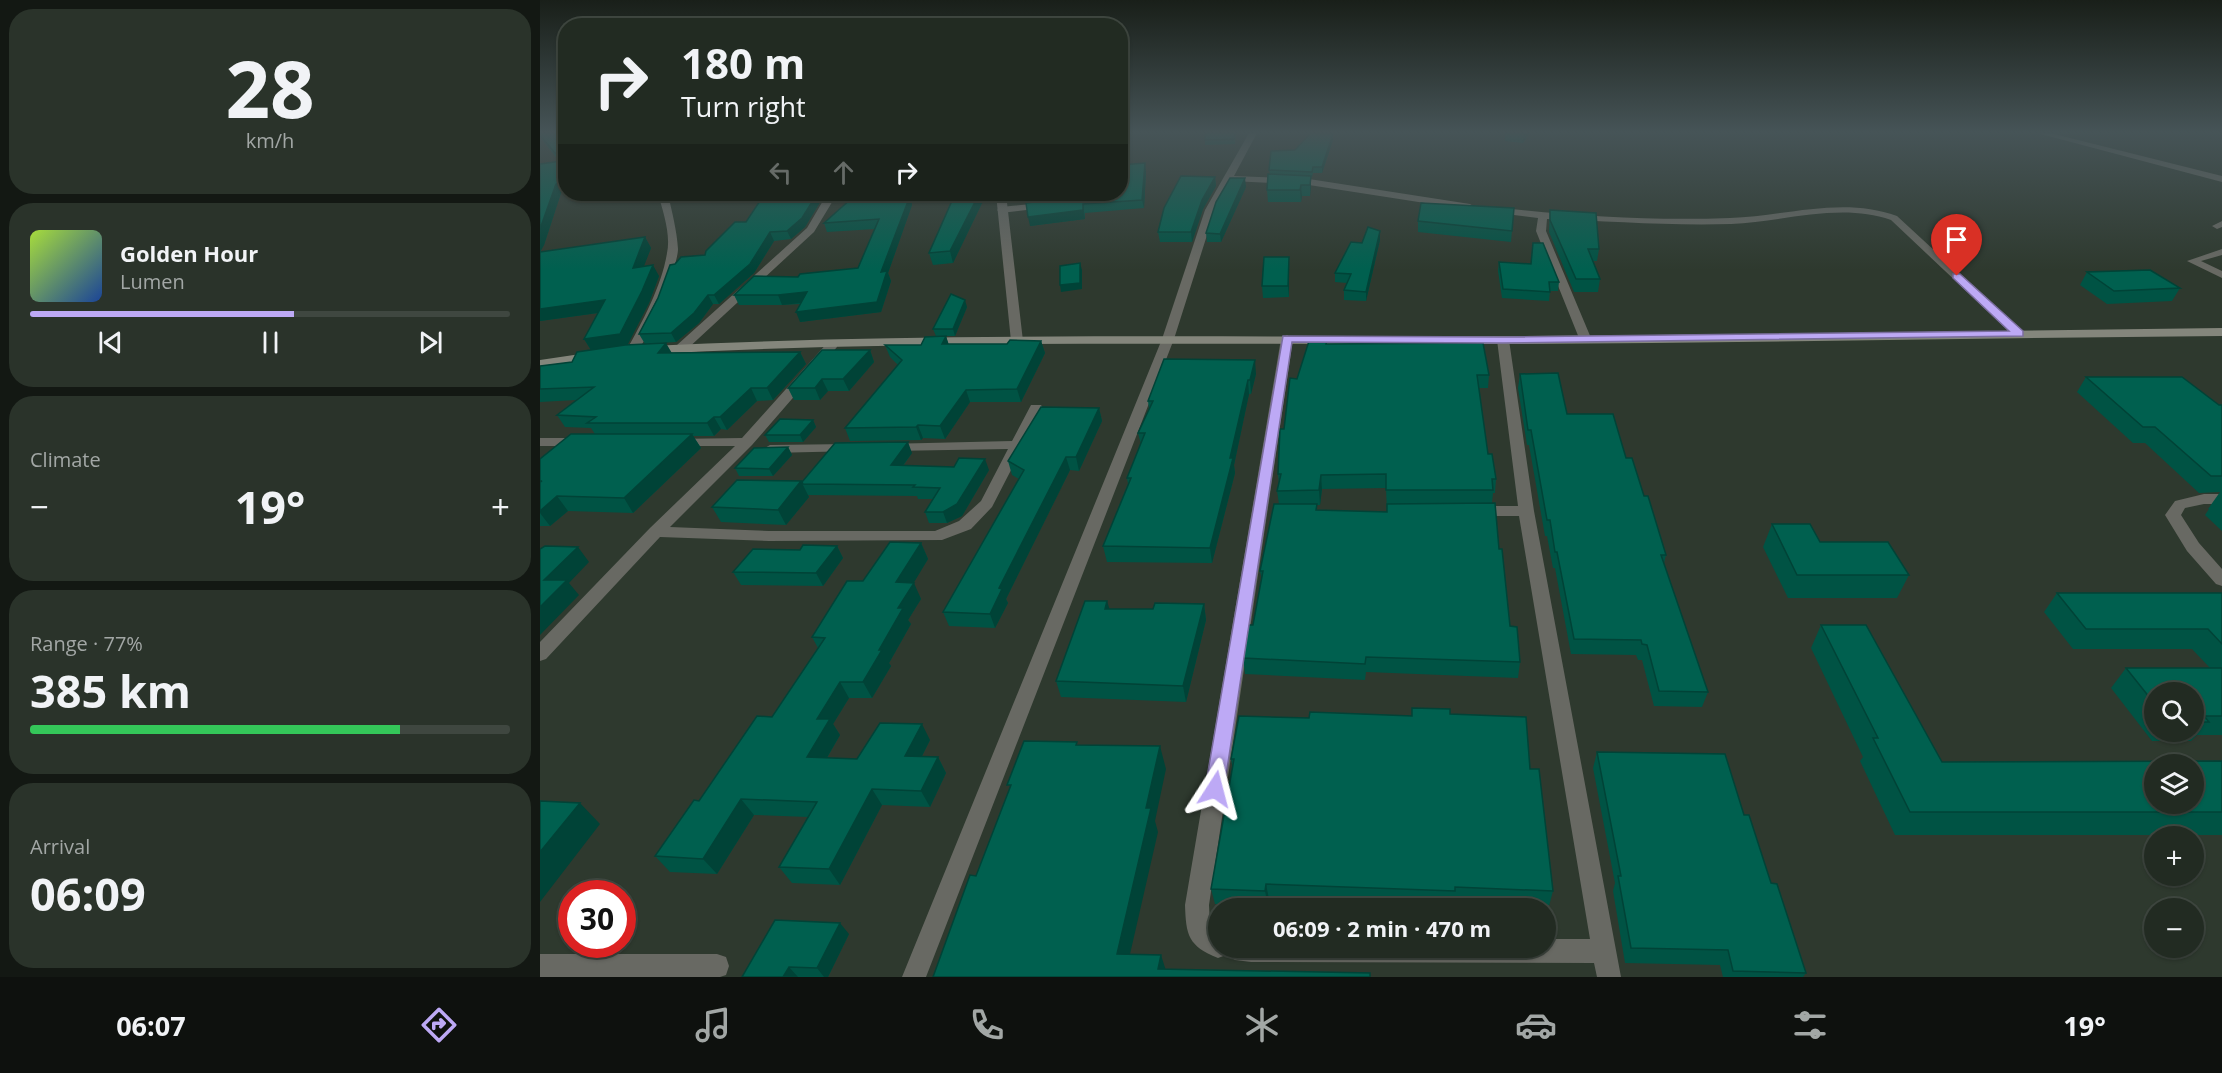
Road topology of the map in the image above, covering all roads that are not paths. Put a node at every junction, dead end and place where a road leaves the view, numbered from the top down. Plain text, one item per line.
1 (1226, 179) edge
2 (1253, 179) edge
3 (665, 201) edge
4 (828, 201) edge
5 (1001, 201) edge
6 (1066, 201) edge
7 (1001, 210) junction
8 (1543, 216) junction
9 (2222, 252) edge
10 (2222, 275) edge
11 (2222, 332) edge
12 (2019, 334) junction
13 (1584, 338) junction
14 (1168, 339) junction
15 (1287, 339) junction
16 (1503, 340) junction
17 (1017, 341) junction
18 (833, 344) junction
19 (681, 348) junction
20 (621, 353) junction
21 (540, 364) edge
22 (1036, 408) dead end
23 (540, 442) edge
24 (595, 442) edge
25 (665, 442) edge
26 (1018, 445) junction
27 (743, 446) junction
28 (2222, 499) edge
29 (1456, 511) edge
30 (1526, 511) junction
31 (656, 532) junction
32 (2222, 580) edge
33 (540, 654) edge
34 (1208, 938) edge
35 (1556, 951) edge
36 (1604, 951) junction
37 (540, 966) edge
38 (717, 966) dead end
39 (914, 977) edge
40 (1609, 977) edge

1 - 14 street
2 - 8 street
3 - 20 street
4 - 19 street
5 - 7 street
6 - 7 lane
7 - 17 street
8 - 12 street
8 - 13 street
9 - 10 street
11 - 12 main road
12 - 13 main road
13 - 16 main road
14 - 15 main road
14 - 17 main road
14 - 39 street
15 - 16 main road
15 - 34 street
16 - 30 street
17 - 18 main road
18 - 19 main road
18 - 27 street
19 - 20 main road
20 - 21 main road
22 - 26 street
23 - 24 street
25 - 27 street
26 - 27 street
26 - 31 street
27 - 31 street
28 - 32 street
29 - 30 street
30 - 36 street
31 - 33 street
35 - 36 street
36 - 40 street
37 - 38 street

